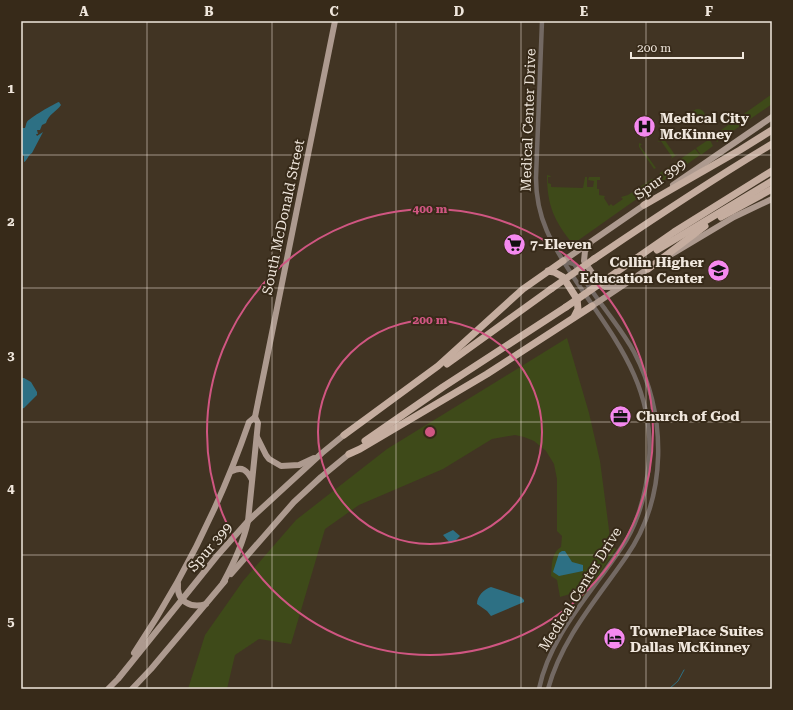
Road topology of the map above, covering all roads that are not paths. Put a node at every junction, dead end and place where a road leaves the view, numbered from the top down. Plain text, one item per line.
1 (335, 21) edge
2 (542, 21) edge
3 (772, 117) edge
4 (772, 130) edge
5 (772, 139) edge
6 (772, 144) edge
7 (727, 171) junction
8 (772, 172) edge
9 (772, 181) edge
10 (772, 189) edge
11 (772, 199) edge
12 (644, 205) junction
13 (592, 241) junction
14 (563, 261) junction
15 (648, 269) junction
16 (620, 270) junction
17 (548, 271) junction
18 (621, 287) junction
19 (599, 301) junction
20 (592, 306) junction
21 (574, 317) junction
22 (255, 417) junction
23 (344, 435) junction
24 (257, 437) junction
25 (322, 453) junction
26 (349, 454) junction
27 (232, 471) junction
28 (252, 481) junction
29 (248, 521) junction
30 (178, 580) junction
31 (223, 584) junction
32 (182, 599) junction
33 (206, 603) junction
34 (108, 689) edge
35 (132, 689) edge
36 (539, 689) edge
37 (548, 689) edge

1 - 22 main road, South McDonald Street
2 - 14 street, Medical Center Drive
3 - 12 main road, Spur 399
4 - 12 highway
5 - 7 highway
6 - 7 highway
7 - 23 highway, bridge
8 - 16 highway
9 - 16 highway
10 - 15 highway
11 - 15 main road
12 - 13 main road, Spur 399
13 - 14 main road, Spur 399
13 - 18 main road
14 - 17 highway
14 - 19 street, Medical Center Drive
14 - 20 street, Medical Center Drive
15 - 18 main road
16 - 26 highway, bridge
17 - 21 highway
17 - 23 highway
18 - 19 main road
19 - 20 main road
19 - 37 street, Medical Center Drive
20 - 21 highway
20 - 36 street, Medical Center Drive
21 - 26 highway
22 - 24 main road, South McDonald Street
22 - 27 main road, South McDonald Street
23 - 25 main road, Spur 399
24 - 25 main road
24 - 28 main road, South McDonald Street
25 - 29 main road, Spur 399
26 - 31 main road
27 - 28 main road
27 - 30 main road, South McDonald Street
28 - 29 main road, South McDonald Street
29 - 31 main road, South McDonald Street
29 - 32 main road, Spur 399
30 - 32 main road
30 - 34 main road, South McDonald Street
31 - 33 main road
32 - 33 main road
32 - 34 main road, Spur 399
33 - 35 main road

